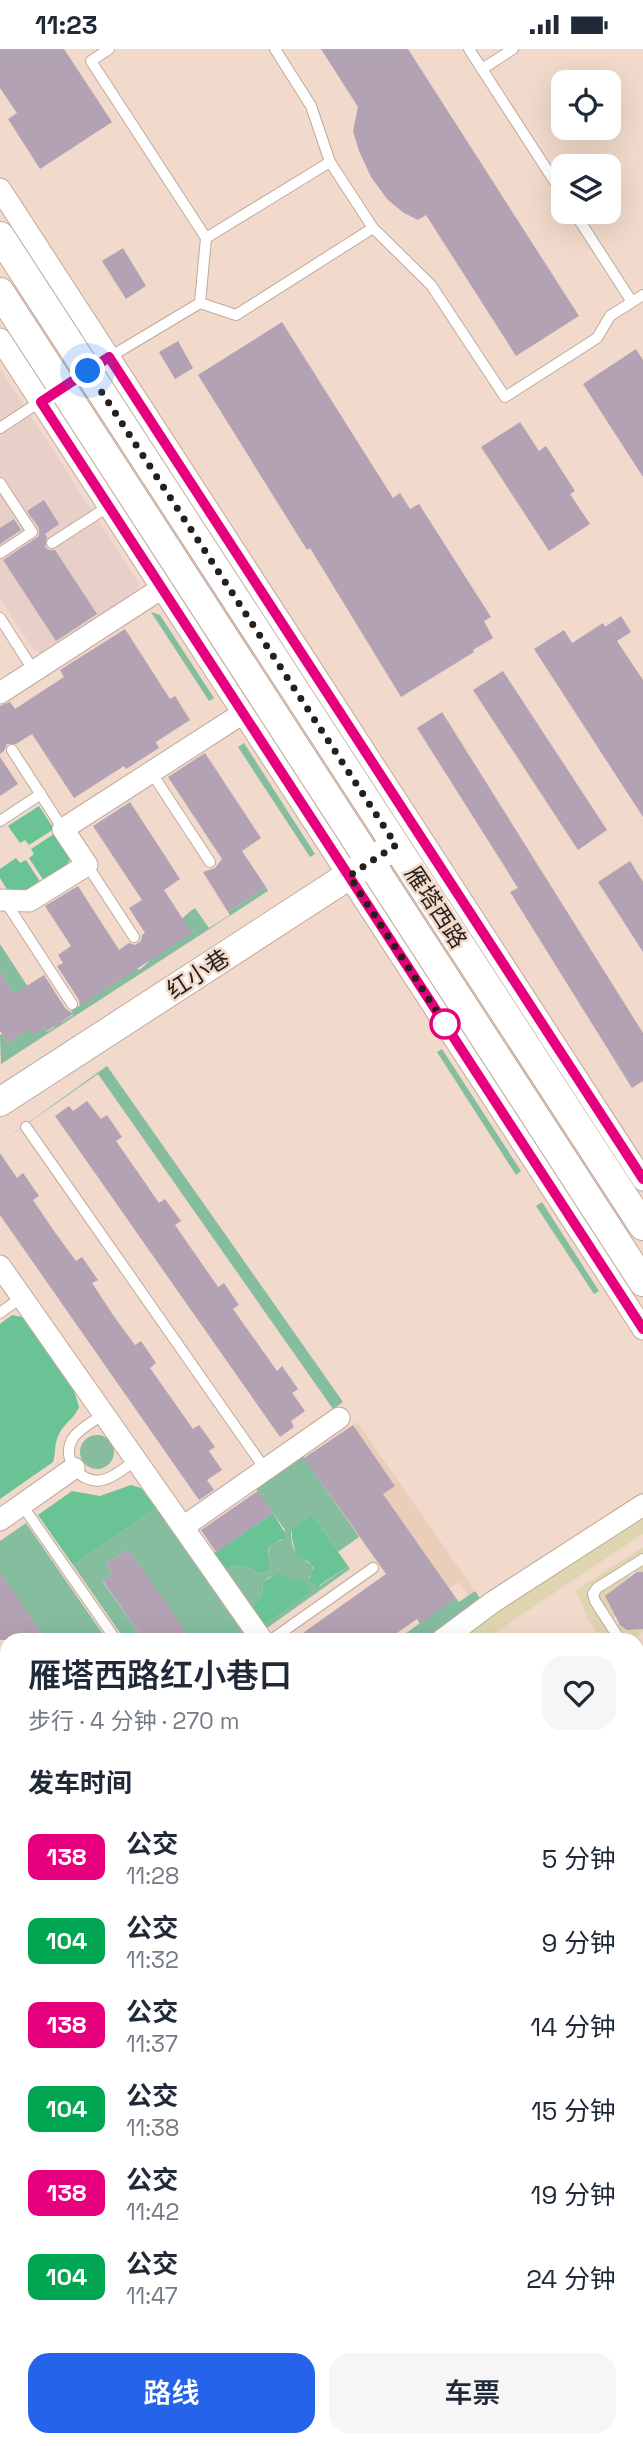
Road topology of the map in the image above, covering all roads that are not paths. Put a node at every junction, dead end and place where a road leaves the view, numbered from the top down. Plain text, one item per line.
1 (109, 49) edge
2 (275, 49) edge
3 (468, 49) edge
4 (513, 49) edge
5 (482, 69) junction
6 (330, 162) junction
7 (551, 176) edge
8 (0, 189) edge
9 (582, 224) edge
10 (373, 228) junction
11 (0, 236) edge
12 (206, 238) junction
13 (0, 292) edge
14 (643, 295) edge
15 (632, 302) junction
16 (200, 303) junction
17 (0, 339) edge
18 (75, 379) junction
19 (0, 428) edge
20 (0, 483) edge
21 (109, 506) junction
22 (52, 543) dead end
23 (0, 553) edge
24 (162, 588) junction
25 (0, 618) edge
26 (34, 671) junction
27 (0, 693) edge
28 (243, 713) junction
29 (12, 750) dead end
30 (151, 772) junction
31 (41, 795) junction
32 (0, 821) edge
33 (63, 829) junction
34 (396, 845) junction
35 (210, 862) dead end
36 (87, 865) junction
37 (359, 869) junction
38 (2, 898) edge
39 (134, 937) dead end
40 (72, 1004) dead end
41 (0, 1102) edge
42 (26, 1127) dead end
43 (627, 1161) edge
44 (643, 1179) edge
45 (583, 1189) junction
46 (643, 1226) edge
47 (0, 1266) edge
48 (643, 1282) edge
49 (22, 1297) junction
50 (0, 1313) edge
51 (643, 1329) edge
52 (104, 1414) junction
53 (339, 1417) dead end
54 (136, 1460) junction
55 (74, 1468) junction
56 (265, 1469) junction
57 (643, 1504) edge
58 (22, 1505) junction
59 (0, 1520) edge
60 (183, 1527) junction
61 (643, 1559) edge
62 (373, 1568) dead end
63 (111, 1633) edge
64 (257, 1633) edge
65 (281, 1633) edge
66 (452, 1633) edge
67 (616, 1633) edge

1 - 12 lane
2 - 6 lane
3 - 5 lane
4 - 5 lane
5 - 7 lane
6 - 10 lane
6 - 12 lane
8 - 18 street
9 - 15 lane
10 - 15 lane
10 - 16 lane
11 - 18 main road, 雁塔西路
12 - 16 lane
13 - 18 main road, 雁塔西路
14 - 15 lane
16 - 18 lane
17 - 18 street
18 - 19 lane
18 - 21 street
18 - 34 main road, 雁塔西路
18 - 37 main road, 雁塔西路
18 - 43 street
20 - 23 lane
21 - 22 lane
21 - 24 street
24 - 26 street
24 - 28 street
25 - 26 lane
26 - 27 street
28 - 30 street
28 - 37 street
29 - 31 lane
30 - 33 street
30 - 35 lane
31 - 32 lane
31 - 33 lane
33 - 36 street
34 - 37 main road, 红小巷
34 - 43 main road, 雁塔西路
36 - 38 street
36 - 39 lane
37 - 41 main road, 红小巷
37 - 45 main road, 雁塔西路
37 - 51 street
38 - 40 lane
42 - 56 lane
43 - 44 street
43 - 45 street
43 - 46 main road, 雁塔西路
45 - 48 main road, 雁塔西路
47 - 49 street
49 - 50 lane
49 - 52 street
52 - 54 street
52 - 55 lane
53 - 56 street
54 - 55 lane
54 - 60 street
55 - 58 street
56 - 60 street
57 - 66 street
58 - 59 street
58 - 63 lane
60 - 64 street
61 - 67 lane
62 - 65 lane

